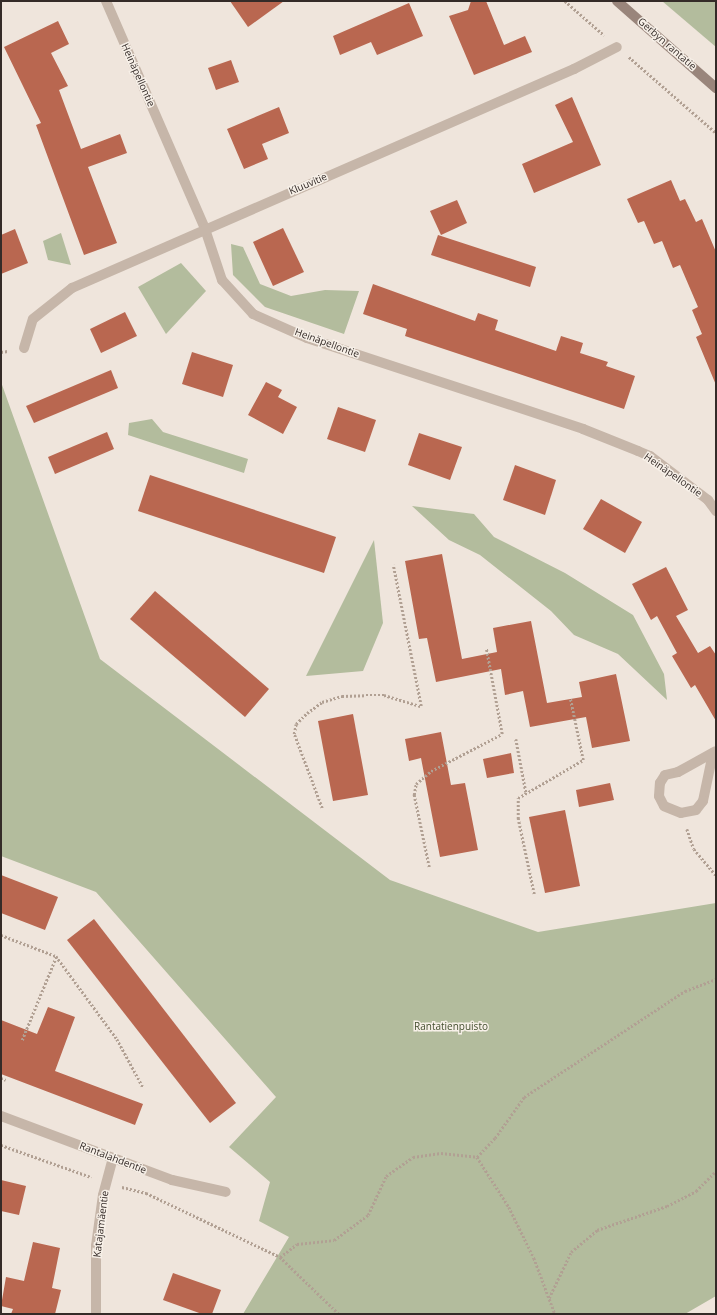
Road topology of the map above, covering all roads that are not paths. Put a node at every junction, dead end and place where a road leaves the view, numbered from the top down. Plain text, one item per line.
1 (106, 1) edge
2 (617, 1) edge
3 (617, 47) road end
4 (716, 88) edge
5 (205, 229) junction
6 (24, 348) dead end
7 (716, 511) edge
8 (714, 752) edge
9 (1, 1116) edge
10 (113, 1158) junction
11 (226, 1192) dead end
12 (96, 1314) edge

1 - 5 street, Heinäpellontie
2 - 4 main road, Gerbyn rantatie
3 - 5 street, Kluuvitie
5 - 6 street, Kluuvitie
5 - 7 street, Heinäpellontie
8 - 8 street
9 - 10 street, Rantalahdentie
10 - 11 street, Rantalahdentie
10 - 12 street, Katajamäentie

